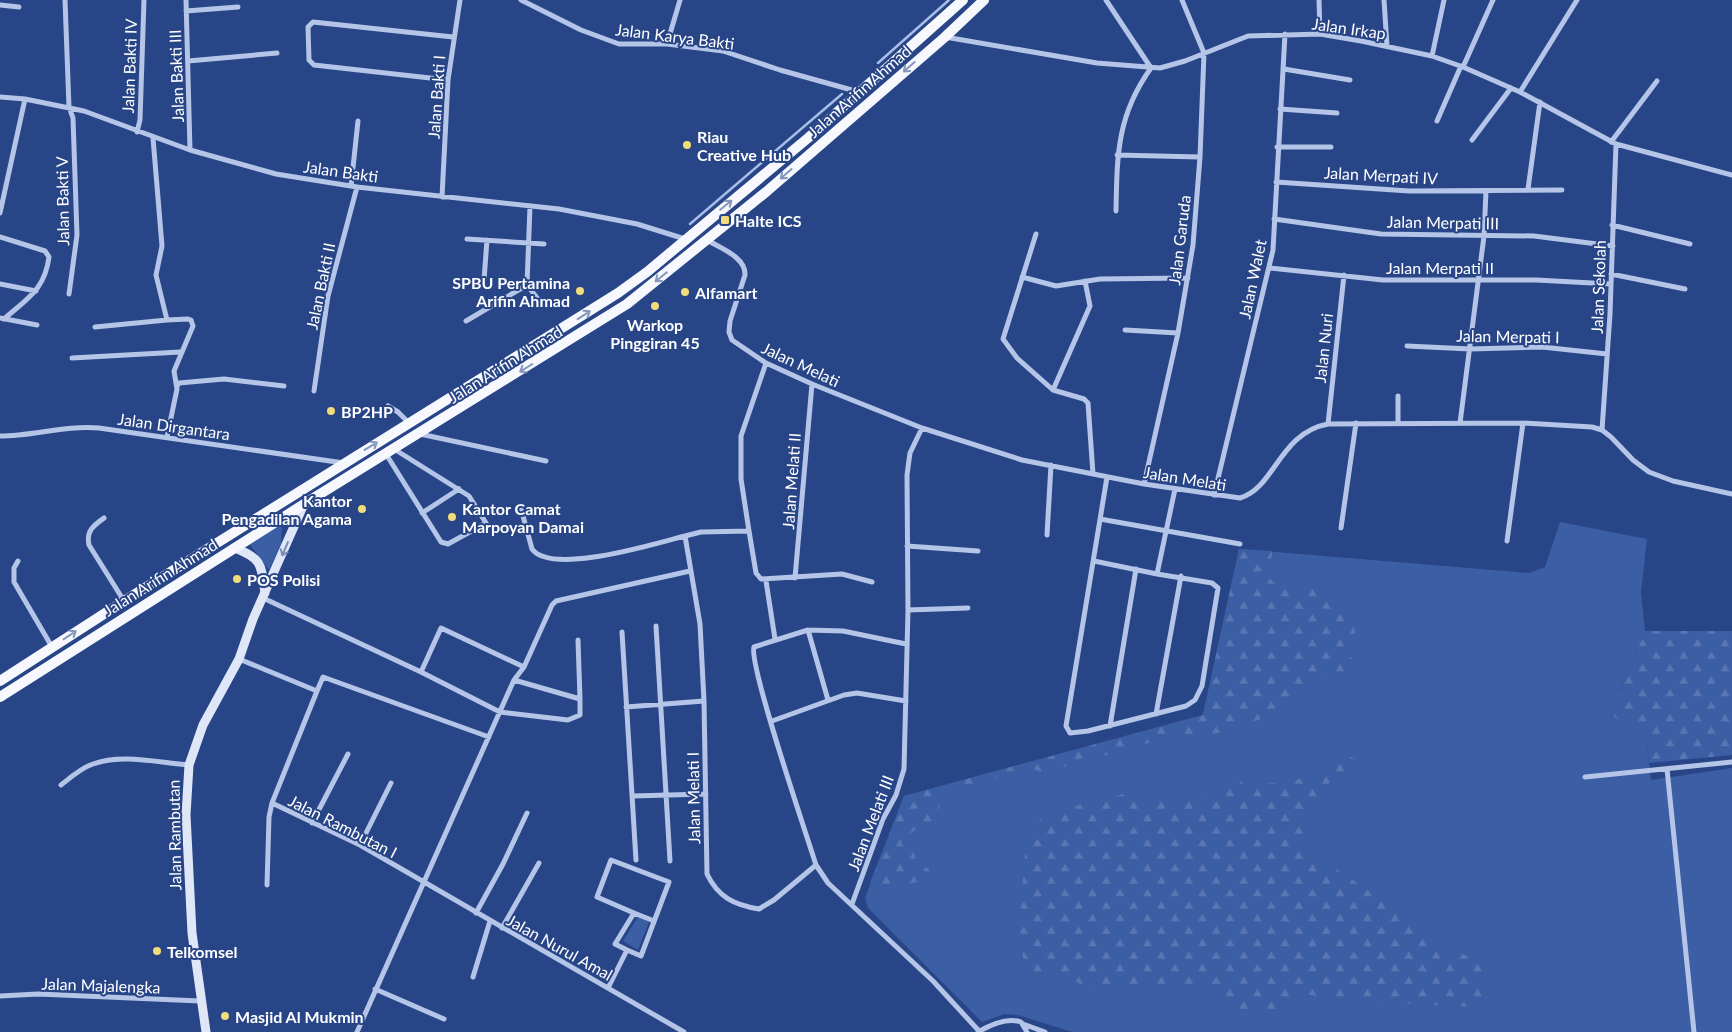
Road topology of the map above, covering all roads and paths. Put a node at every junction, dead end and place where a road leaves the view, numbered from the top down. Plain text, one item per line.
1 (65, 0) edge
2 (144, 0) edge
3 (186, 0) edge
4 (460, 0) edge
5 (521, 0) edge
6 (680, 0) edge
7 (962, 0) edge
8 (984, 0) edge
9 (1106, 0) edge
10 (1182, 0) edge
11 (1318, 0) edge
12 (1384, 0) edge
13 (1444, 0) edge
14 (1493, 0) edge
15 (1577, 0) edge
16 (0, 5) edge
17 (19, 7) dead end
18 (238, 7) dead end
19 (186, 11) junction
20 (1286, 34) junction
21 (1320, 34) junction
22 (454, 37) junction
23 (945, 37) junction
24 (668, 44) junction
25 (914, 45) junction
26 (1386, 46) junction
27 (277, 52) dead end
28 (1204, 53) junction
29 (923, 55) junction
30 (1432, 56) junction
31 (188, 61) junction
32 (1462, 66) junction
33 (1151, 68) junction
34 (1284, 69) junction
35 (448, 80) junction
36 (1350, 80) dead end
37 (1657, 81) dead end
38 (1511, 88) junction
39 (860, 92) junction
40 (1520, 92) junction
41 (0, 97) edge
42 (26, 99) junction
43 (1540, 102) junction
44 (69, 107) junction
45 (1280, 109) junction
46 (1337, 113) dead end
47 (358, 121) dead end
48 (1437, 121) dead end
49 (137, 132) junction
50 (153, 138) junction
51 (1472, 140) dead end
52 (1613, 143) junction
53 (1277, 147) junction
54 (1331, 147) dead end
55 (190, 150) junction
56 (1117, 155) junction
57 (1200, 157) junction
58 (1732, 174) edge
59 (1276, 182) junction
60 (354, 186) junction
61 (1528, 189) junction
62 (1562, 190) dead end
63 (1486, 191) junction
64 (442, 197) junction
65 (530, 206) junction
66 (1116, 211) dead end
67 (0, 213) edge
68 (1274, 219) junction
69 (1612, 225) junction
70 (1036, 234) dead end
71 (1484, 236) junction
72 (0, 237) edge
73 (467, 239) dead end
74 (685, 239) junction
75 (487, 240) junction
76 (707, 240) junction
77 (528, 243) junction
78 (544, 244) dead end
79 (1690, 244) dead end
80 (1613, 246) junction
81 (1269, 268) junction
82 (1611, 274) junction
83 (1344, 275) junction
84 (1022, 277) junction
85 (1188, 278) junction
86 (1478, 279) junction
87 (484, 280) dead end
88 (1085, 281) junction
89 (0, 284) edge
90 (1611, 284) junction
91 (527, 285) junction
92 (1685, 289) dead end
93 (36, 291) junction
94 (70, 294) dead end
95 (541, 303) dead end
96 (2, 318) edge
97 (167, 320) junction
98 (466, 320) dead end
99 (37, 325) dead end
100 (95, 327) dead end
101 (1125, 330) dead end
102 (1178, 333) junction
103 (1407, 346) dead end
104 (1470, 349) junction
105 (180, 352) junction
106 (1608, 354) junction
107 (72, 358) dead end
108 (766, 363) junction
109 (486, 376) junction
110 (812, 384) junction
111 (177, 386) junction
112 (284, 386) dead end
113 (494, 388) junction
114 (1053, 390) junction
115 (314, 391) dead end
116 (1398, 396) dead end
117 (388, 406) dead end
118 (409, 423) junction
119 (1356, 423) junction
120 (1460, 423) junction
121 (1522, 423) junction
122 (1328, 424) junction
123 (1398, 424) junction
124 (922, 428) junction
125 (1602, 430) junction
126 (420, 434) junction
127 (0, 436) edge
128 (167, 437) junction
129 (390, 451) junction
130 (546, 461) dead end
131 (344, 463) junction
132 (1052, 465) junction
133 (1092, 474) junction
134 (1107, 476) junction
135 (1144, 484) junction
136 (459, 489) junction
137 (1175, 489) junction
138 (1732, 494) edge
139 (1214, 495) junction
140 (304, 504) junction
141 (520, 504) dead end
142 (422, 513) junction
143 (104, 518) dead end
144 (1100, 519) junction
145 (1341, 528) dead end
146 (1167, 529) junction
147 (749, 532) junction
148 (1047, 535) dead end
149 (685, 536) junction
150 (1507, 541) dead end
151 (1240, 544) dead end
152 (907, 546) junction
153 (235, 548) junction
154 (978, 551) dead end
155 (18, 561) dead end
156 (1094, 561) junction
157 (1136, 569) junction
158 (690, 571) junction
159 (1157, 574) junction
160 (1181, 576) junction
161 (795, 578) junction
162 (766, 581) junction
163 (872, 582) dead end
164 (264, 596) junction
165 (124, 601) junction
166 (968, 608) dead end
167 (908, 610) junction
168 (656, 626) dead end
169 (808, 630) junction
170 (622, 632) dead end
171 (775, 638) junction
172 (578, 640) dead end
173 (906, 644) junction
174 (52, 647) junction
175 (239, 659) junction
176 (524, 667) junction
177 (421, 672) junction
178 (0, 680) edge
179 (514, 680) junction
180 (317, 691) junction
181 (4, 694) edge
182 (580, 699) junction
183 (828, 700) junction
184 (704, 701) junction
185 (906, 701) junction
186 (661, 704) junction
187 (626, 707) junction
188 (500, 712) junction
189 (1156, 714) junction
190 (772, 721) junction
191 (1110, 726) junction
192 (489, 737) junction
193 (348, 754) dead end
194 (1732, 762) edge
195 (189, 765) junction
196 (1667, 769) junction
197 (1585, 777) dead end
198 (391, 783) dead end
199 (61, 785) dead end
200 (667, 794) junction
201 (706, 794) junction
202 (632, 796) junction
203 (272, 803) junction
204 (527, 813) dead end
205 (312, 823) junction
206 (360, 846) junction
207 (636, 860) dead end
208 (670, 861) dead end
209 (539, 863) dead end
210 (816, 865) junction
211 (424, 884) junction
212 (267, 885) dead end
213 (852, 904) junction
214 (476, 913) junction
215 (634, 913) junction
216 (490, 921) junction
217 (654, 921) junction
218 (502, 928) junction
219 (627, 950) junction
220 (473, 977) dead end
221 (608, 988) junction
222 (375, 989) junction
223 (0, 996) edge
224 (200, 1002) junction
225 (444, 1019) dead end
226 (1023, 1024) junction
227 (206, 1032) edge
228 (356, 1032) edge
229 (684, 1032) edge
230 (978, 1032) edge
231 (1027, 1032) edge
232 (1045, 1032) edge
233 (1694, 1032) edge

1 - 44 street, Jalan Bakti V
2 - 49 street, Jalan Bakti IV
3 - 19 street, Jalan Bakti III
4 - 22 street, Jalan Bakti I
5 - 24 street, Jalan Karya Bakti
6 - 24 street
7 - 25 main road, Jalan Arifin Ahmad
8 - 23 main road, Jalan Arifin Ahmad
9 - 33 street
10 - 28 street, Jalan Garuda
11 - 21 street
12 - 26 street
13 - 30 street
14 - 32 street
15 - 40 street
16 - 17 street
18 - 19 street
19 - 31 street, Jalan Bakti III
20 - 21 street, Jalan Irkap
20 - 28 street, Jalan Irkap
20 - 34 street, Jalan Walet
21 - 26 street, Jalan Irkap
22 - 35 street, Jalan Bakti I
22 - 35 street
23 - 29 main road, Jalan Arifin Ahmad
23 - 33 street, Jalan Irkap
24 - 39 street, Jalan Karya Bakti
25 - 29 main road
25 - 39 main road, Jalan Arifin Ahmad
26 - 30 street, Jalan Irkap
27 - 31 street
28 - 33 street, Jalan Irkap
28 - 57 street, Jalan Garuda
29 -> 76 main road, Jalan Arifin Ahmad
30 - 32 street, Jalan Irkap
31 - 55 street, Jalan Bakti III
32 - 38 street, Jalan Irkap
32 - 48 street
33 - 56 street
34 - 36 street
34 - 45 street, Jalan Walet
35 - 64 street, Jalan Bakti I
37 - 52 street
38 - 40 street, Jalan Irkap
38 - 51 street
74 -> 39 main road, Jalan Arifin Ahmad
40 - 43 street, Jalan Irkap
41 - 42 street, Jalan Bakti
42 - 44 street, Jalan Bakti
42 - 67 street
43 - 52 street, Jalan Irkap
43 - 61 street
44 - 49 street, Jalan Bakti
44 - 94 street, Jalan Bakti V
45 - 46 street
45 - 53 street, Jalan Walet
47 - 60 street, Jalan Bakti II
49 - 50 street, Jalan Bakti
50 - 55 street, Jalan Bakti
50 - 97 street
52 - 58 street, Jalan Irkap
52 - 69 street, Jalan Sekolah
53 - 54 street
53 - 59 street, Jalan Walet
55 - 60 street, Jalan Bakti
56 - 57 street
56 - 66 street
57 - 85 street, Jalan Garuda
59 - 63 street, Jalan Merpati IV
59 - 68 street, Jalan Walet
60 - 64 street, Jalan Bakti
60 - 115 street, Jalan Bakti II
61 - 62 street, Jalan Merpati IV
61 - 63 street, Jalan Merpati IV
63 - 71 street
64 - 65 street, Jalan Bakti
65 - 74 street, Jalan Bakti
65 - 77 street
68 - 71 street, Jalan Merpati III
68 - 81 street, Jalan Walet
69 - 79 street
69 - 80 street, Jalan Sekolah
70 - 84 street
71 - 80 street, Jalan Merpati III
71 - 86 street
72 - 93 street
73 - 75 street
109 -> 74 main road, Jalan Arifin Ahmad
75 - 77 street
75 - 87 street
76 - 108 street, Jalan Melati
76 -> 113 main road, Jalan Arifin Ahmad
77 - 78 street
77 - 91 street
80 - 82 street, Jalan Sekolah
81 - 83 street, Jalan Merpati II
81 - 139 street, Jalan Walet
82 - 90 street, Jalan Sekolah
82 - 92 street
83 - 86 street, Jalan Merpati II
83 - 122 street, Jalan Nuri
84 - 88 street
84 - 114 street
85 - 88 street
85 - 102 street, Jalan Garuda
86 - 90 street, Jalan Merpati II
86 - 104 street
88 - 114 street
89 - 93 street
90 - 106 street, Jalan Sekolah
91 - 95 street
91 - 98 street
93 - 96 street
96 - 99 street
97 - 100 street
97 - 105 street
101 - 102 street
102 - 135 street, Jalan Garuda
103 - 104 street, Jalan Merpati I
104 - 106 street, Jalan Merpati I
104 - 120 street
105 - 107 street
105 - 111 street
106 - 125 street, Jalan Sekolah
108 - 110 street, Jalan Melati
108 - 147 street
109 - 113 main road
109 - 118 main road, Jalan Arifin Ahmad
110 - 124 street, Jalan Melati
110 - 161 street, Jalan Melati II
111 - 112 street
111 - 128 street
113 - 126 main road, Jalan Arifin Ahmad
114 - 133 street
116 - 123 street
117 - 118 street
131 -> 118 main road, Jalan Arifin Ahmad
119 - 122 street, Jalan Melati
119 - 123 street, Jalan Melati
119 - 145 street
120 - 121 street, Jalan Melati
120 - 123 street, Jalan Melati
121 - 125 street, Jalan Melati
121 - 150 street
122 - 139 street, Jalan Melati
124 - 132 street, Jalan Melati
124 - 152 street, Jalan Melati III
125 - 138 street
126 - 129 main road, Jalan Arifin Ahmad
126 - 130 street
127 - 128 street, Jalan Dirgantara
128 - 131 street, Jalan Dirgantara
129 - 136 street
129 - 140 main road, Jalan Arifin Ahmad
129 - 142 street
131 - 165 main road, Jalan Arifin Ahmad
132 - 133 street, Jalan Melati
132 - 148 street
133 - 134 street, Jalan Melati
134 - 135 street, Jalan Melati
134 - 144 street
135 - 137 street, Jalan Melati
136 - 142 street
136 - 142 street
137 - 139 street, Jalan Melati
137 - 146 street
140 - 153 main road, Jalan Arifin Ahmad
140 -> 164 main road, Jalan Rambutan
141 - 149 street
143 - 165 street
144 - 146 street
144 - 156 street
146 - 151 street
146 - 159 street
147 - 149 street
147 - 162 street
149 - 158 street, Jalan Melati I
152 - 154 street
152 - 167 street, Jalan Melati III
153 - 164 main road
153 - 181 main road, Jalan Arifin Ahmad
155 - 174 street
156 - 157 street
156 - 191 street
157 - 159 street
157 - 191 street
158 - 176 street
158 - 184 street, Jalan Melati I
159 - 160 street
160 - 189 street
160 - 189 street
161 - 162 street
161 - 163 street
162 - 171 street
164 - 175 main road, Jalan Rambutan
164 - 177 street
174 -> 165 main road, Jalan Arifin Ahmad
166 - 167 street
167 - 173 street, Jalan Melati III
168 - 186 street
169 - 171 street
169 - 173 street
169 - 183 street
170 - 187 street
171 - 190 street
172 - 182 street
173 - 185 street, Jalan Melati III
174 - 178 main road, Jalan Arifin Ahmad
175 - 180 street
175 - 195 main road, Jalan Rambutan
176 - 177 street
176 - 179 street
177 - 188 street
178 - 181 main road
179 - 182 street
179 - 188 street
180 - 192 street
180 - 203 street, Jalan Rambutan I
182 - 188 street
183 - 185 street
183 - 190 street
184 - 186 street
184 - 201 street, Jalan Melati I
185 - 213 street, Jalan Melati III
186 - 187 street
186 - 200 street
187 - 202 street
188 - 192 street
189 - 191 street
190 - 210 street
192 - 211 street
193 - 205 street
194 - 196 street
195 - 199 street
195 - 224 main road, Jalan Rambutan
196 - 197 street
196 - 233 street
198 - 206 street
200 - 201 street
200 - 202 street
200 - 208 street
201 - 210 street, Jalan Melati I
202 - 207 street
203 - 205 street, Jalan Rambutan I
203 - 212 street
204 - 214 street
205 - 206 street, Jalan Rambutan I
206 - 211 street, Jalan Rambutan I
209 - 218 street
210 - 213 street
211 - 214 street, Jalan Nurul Amal
211 - 222 street
213 - 230 street
214 - 216 street, Jalan Nurul Amal
215 - 217 street
215 - 217 street
215 - 219 street
216 - 218 street, Jalan Nurul Amal
216 - 220 street
217 - 219 street
218 - 221 street, Jalan Nurul Amal
219 - 221 street
221 - 229 street, Jalan Nurul Amal
222 - 225 street
222 - 228 street
223 - 224 street, Jalan Majalengka
224 - 227 main road, Jalan Rambutan
226 - 230 street
226 - 231 street
226 - 232 street

